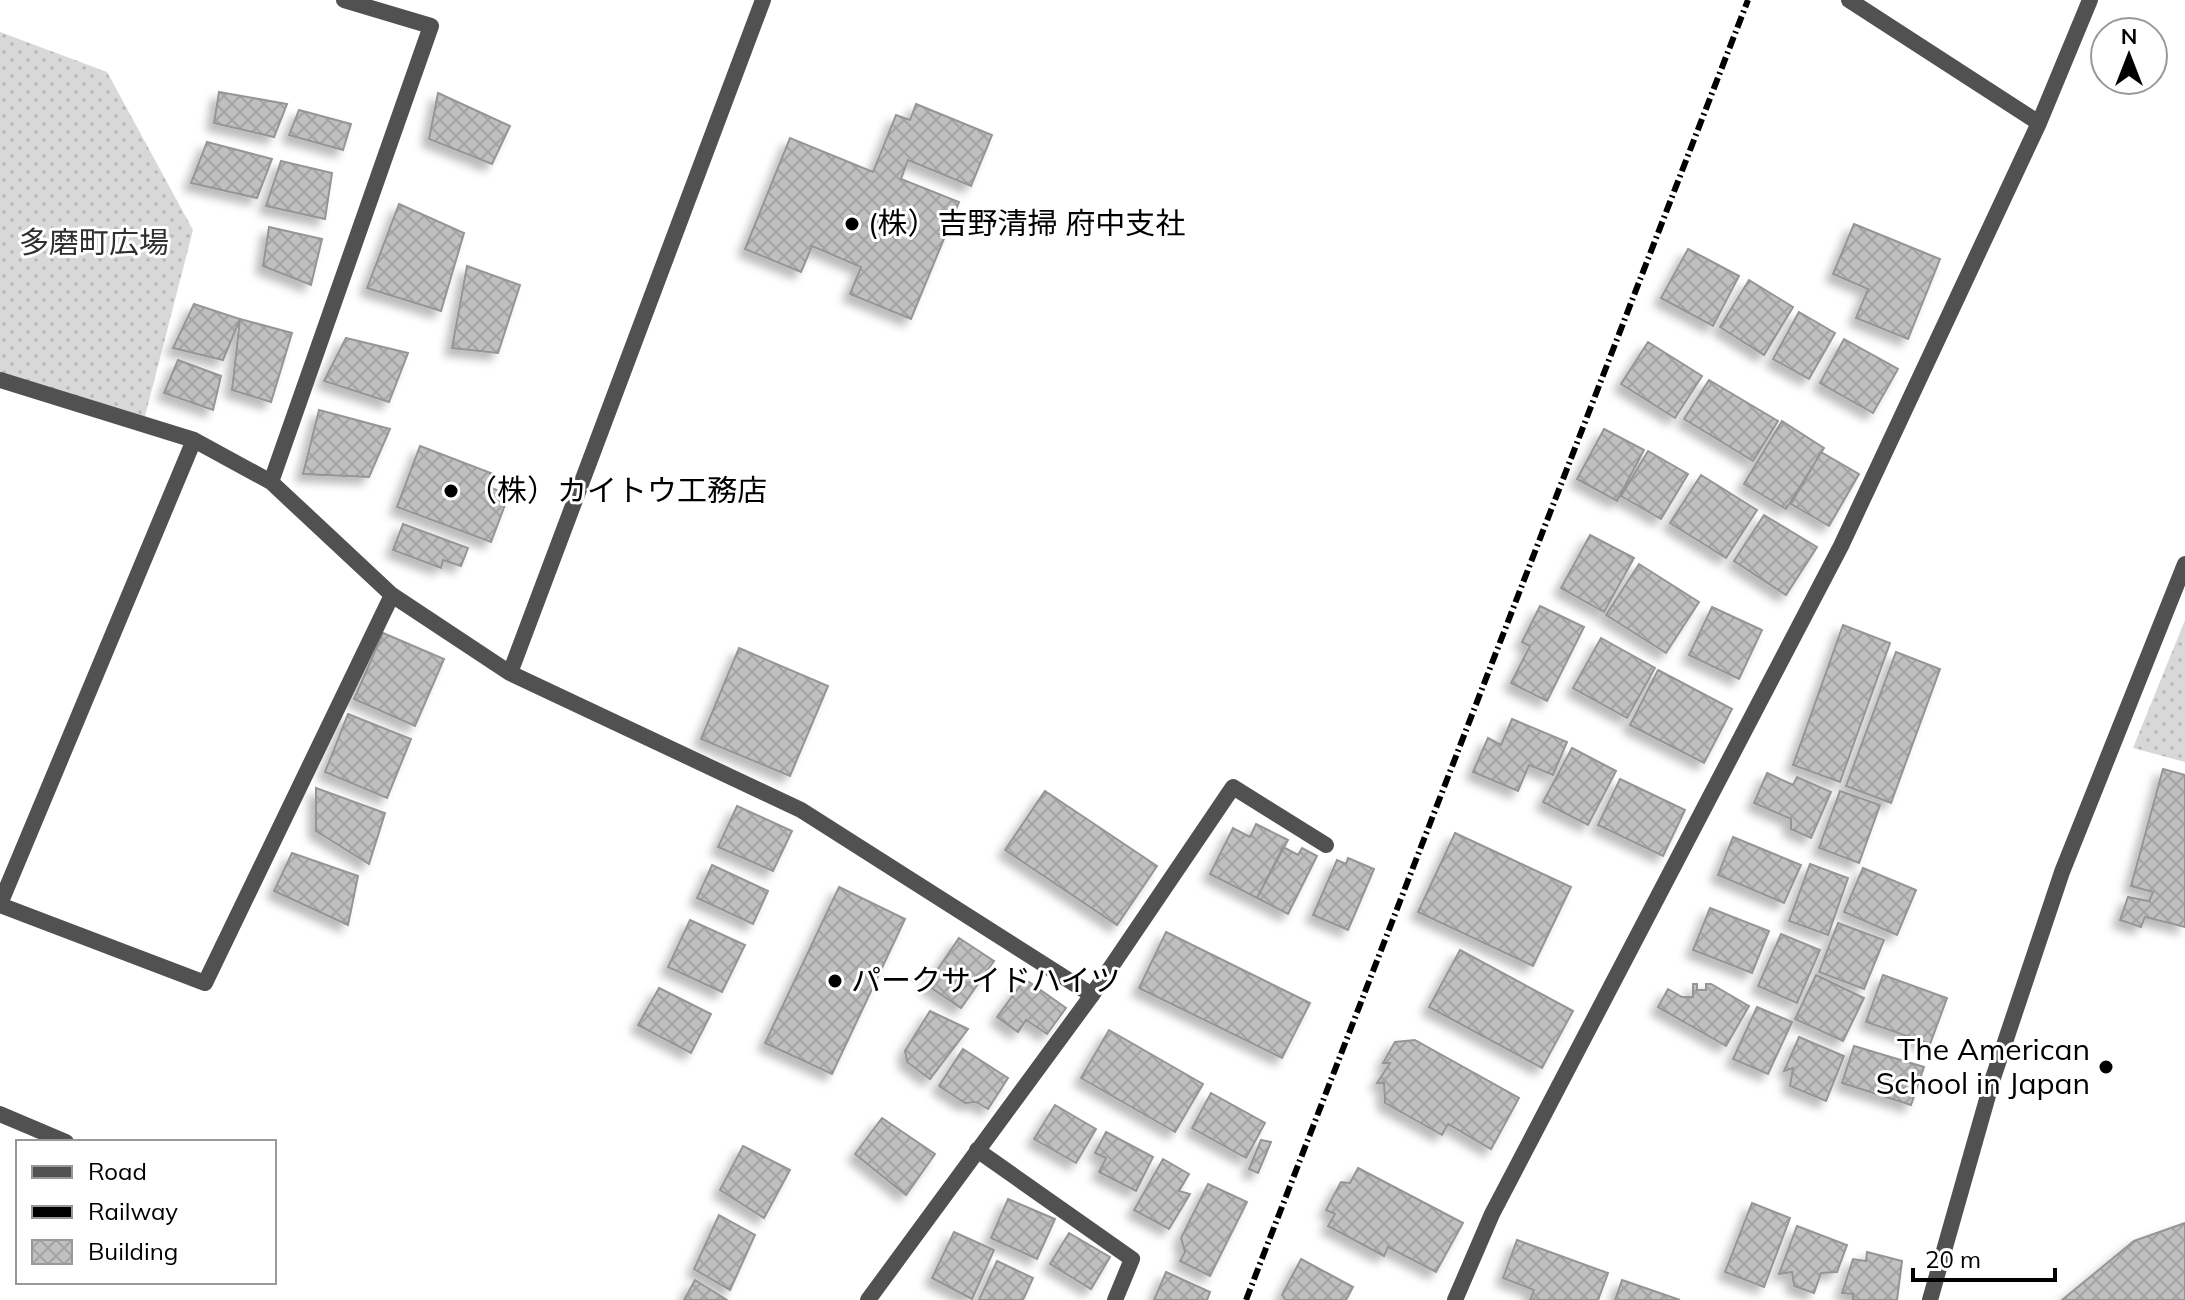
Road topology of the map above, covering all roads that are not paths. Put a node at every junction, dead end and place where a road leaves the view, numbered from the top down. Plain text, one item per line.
1 (344, 0) edge
2 (763, 0) edge
3 (1849, 0) edge
4 (2090, 0) edge
5 (2039, 123) junction
6 (0, 380) edge
7 (194, 440) junction
8 (271, 482) junction
9 (2185, 564) edge
10 (392, 595) junction
11 (510, 673) junction
12 (1326, 845) dead end
13 (0, 905) edge
14 (1092, 995) junction
15 (0, 1114) edge
16 (61, 1140) edge
17 (977, 1150) junction
18 (868, 1300) edge
19 (1115, 1300) edge
20 (1455, 1300) edge
21 (1930, 1300) edge

1 - 8 street
2 - 11 street
3 - 5 street
4 - 5 street
5 - 20 street
6 - 7 street
7 - 8 street
7 - 13 street
8 - 10 street
9 - 21 street
10 - 11 street
10 - 13 street
11 - 14 street
12 - 14 street
14 - 17 street
15 - 16 street
17 - 18 street
17 - 19 street

